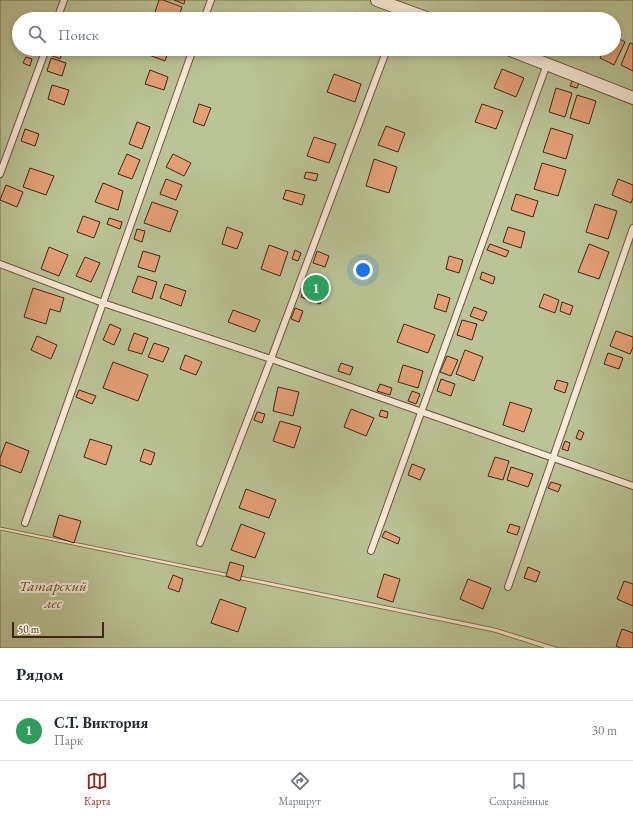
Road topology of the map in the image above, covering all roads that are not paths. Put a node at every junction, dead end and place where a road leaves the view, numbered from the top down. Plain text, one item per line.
1 (64, 0) edge
2 (211, 0) edge
3 (377, 0) edge
4 (60, 12) edge
5 (207, 12) edge
6 (397, 12) edge
7 (43, 56) edge
8 (191, 56) edge
9 (384, 56) edge
10 (526, 56) edge
11 (547, 64) junction
12 (633, 98) edge
13 (0, 174) edge
14 (633, 228) edge
15 (0, 264) edge
16 (103, 303) junction
17 (271, 359) junction
18 (422, 412) junction
19 (553, 458) junction
20 (633, 486) edge
21 (25, 522) dead end
22 (200, 543) dead end
23 (371, 551) dead end
24 (508, 587) dead end

1 - 4 lane
2 - 5 lane
3 - 6 street
7 - 13 lane
8 - 16 lane
9 - 17 lane
10 - 11 street
11 - 12 street
11 - 18 lane
14 - 19 lane
15 - 16 lane
16 - 17 lane
16 - 21 lane
17 - 18 lane
17 - 22 lane
18 - 19 lane
18 - 23 lane
19 - 20 lane
19 - 24 lane

